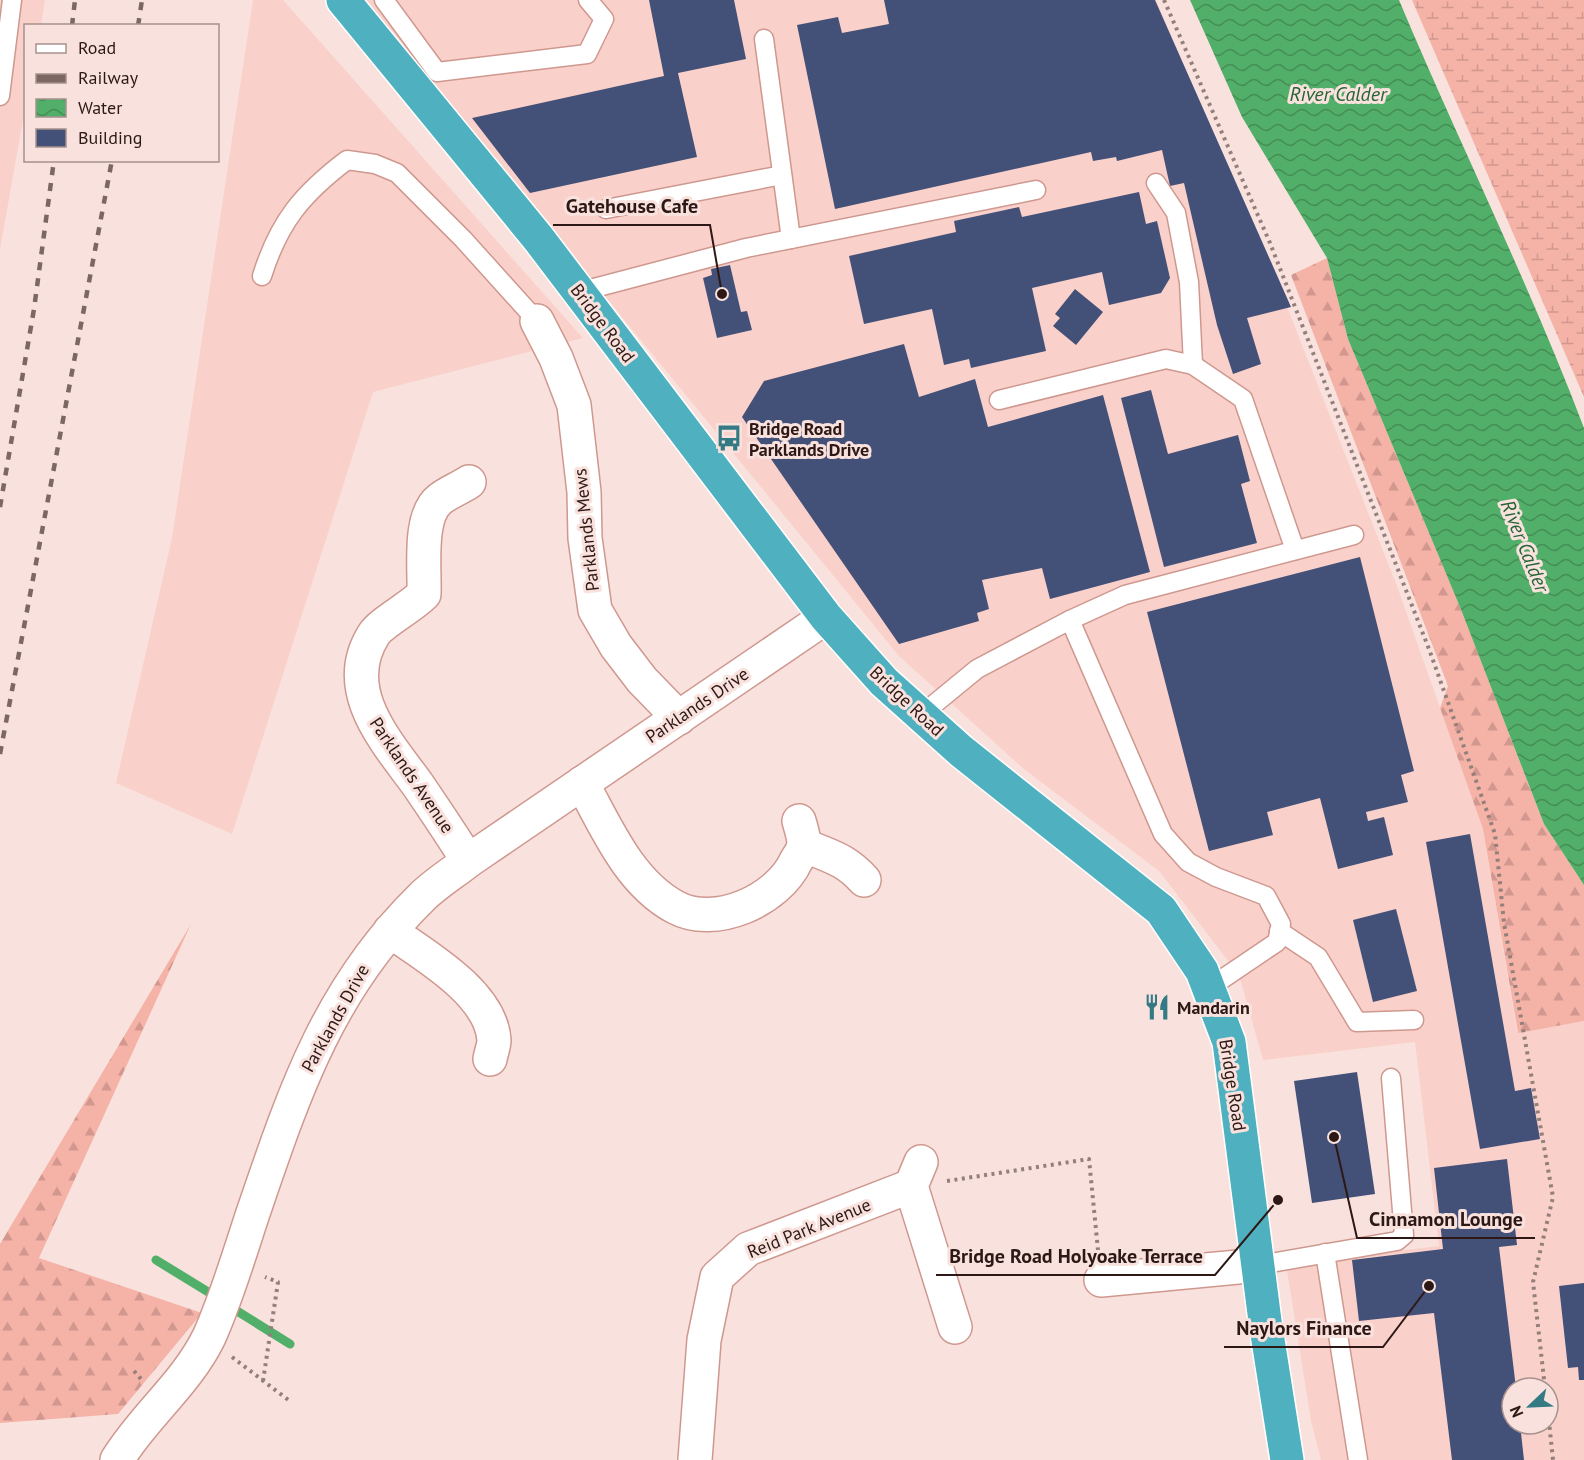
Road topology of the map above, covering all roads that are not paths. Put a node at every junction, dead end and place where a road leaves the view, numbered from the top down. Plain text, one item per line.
1 (12, 0) edge
2 (343, 0) edge
3 (384, 0) edge
4 (588, 0) edge
5 (764, 39) dead end
6 (0, 96) edge
7 (782, 175) junction
8 (1156, 183) dead end
9 (1036, 190) dead end
10 (606, 209) dead end
11 (791, 239) junction
12 (262, 276) dead end
13 (579, 292) junction
14 (537, 321) joint
15 (1193, 365) junction
16 (999, 400) dead end
17 (469, 482) dead end
18 (1354, 535) dead end
19 (1295, 550) junction
20 (826, 617) junction
21 (1070, 620) junction
22 (921, 715) junction
23 (679, 718) junction
24 (582, 783) junction
25 (468, 861) junction
26 (864, 880) dead end
27 (390, 931) junction
28 (1279, 931) junction
29 (1209, 988) junction
30 (1414, 1020) dead end
31 (490, 1059) dead end
32 (1391, 1078) dead end
33 (1325, 1253) junction
34 (1258, 1265) junction
35 (1101, 1280) road end
36 (955, 1327) dead end
37 (117, 1460) edge
38 (695, 1460) edge
39 (1287, 1460) edge
40 (1358, 1460) edge

1 - 6 lane
2 - 13 highway, Bridge Road
3 - 4 lane
5 - 7 lane
7 - 10 lane
7 - 11 lane
8 - 15 lane
9 - 11 lane
11 - 13 lane
12 - 14 lane
13 - 20 highway, Bridge Road
14 - 23 street, Parklands Mews
15 - 16 lane
15 - 19 lane
17 - 25 street, Parklands Avenue
18 - 19 lane
19 - 21 lane
20 - 22 highway, Bridge Road
20 - 23 street, Parklands Drive
21 - 22 lane
21 - 28 lane
22 - 29 highway, Bridge Road
23 - 24 street, Parklands Drive
24 - 25 street, Parklands Drive
24 - 26 street
25 - 27 street, Parklands Drive
27 - 31 street
27 - 37 street, Parklands Drive
28 - 29 lane
28 - 30 lane
29 - 34 highway, Bridge Road
32 - 33 lane
33 - 34 lane
33 - 40 lane
34 - 35 street
34 - 39 highway, Bridge Road
36 - 38 street, Reid Park Avenue

